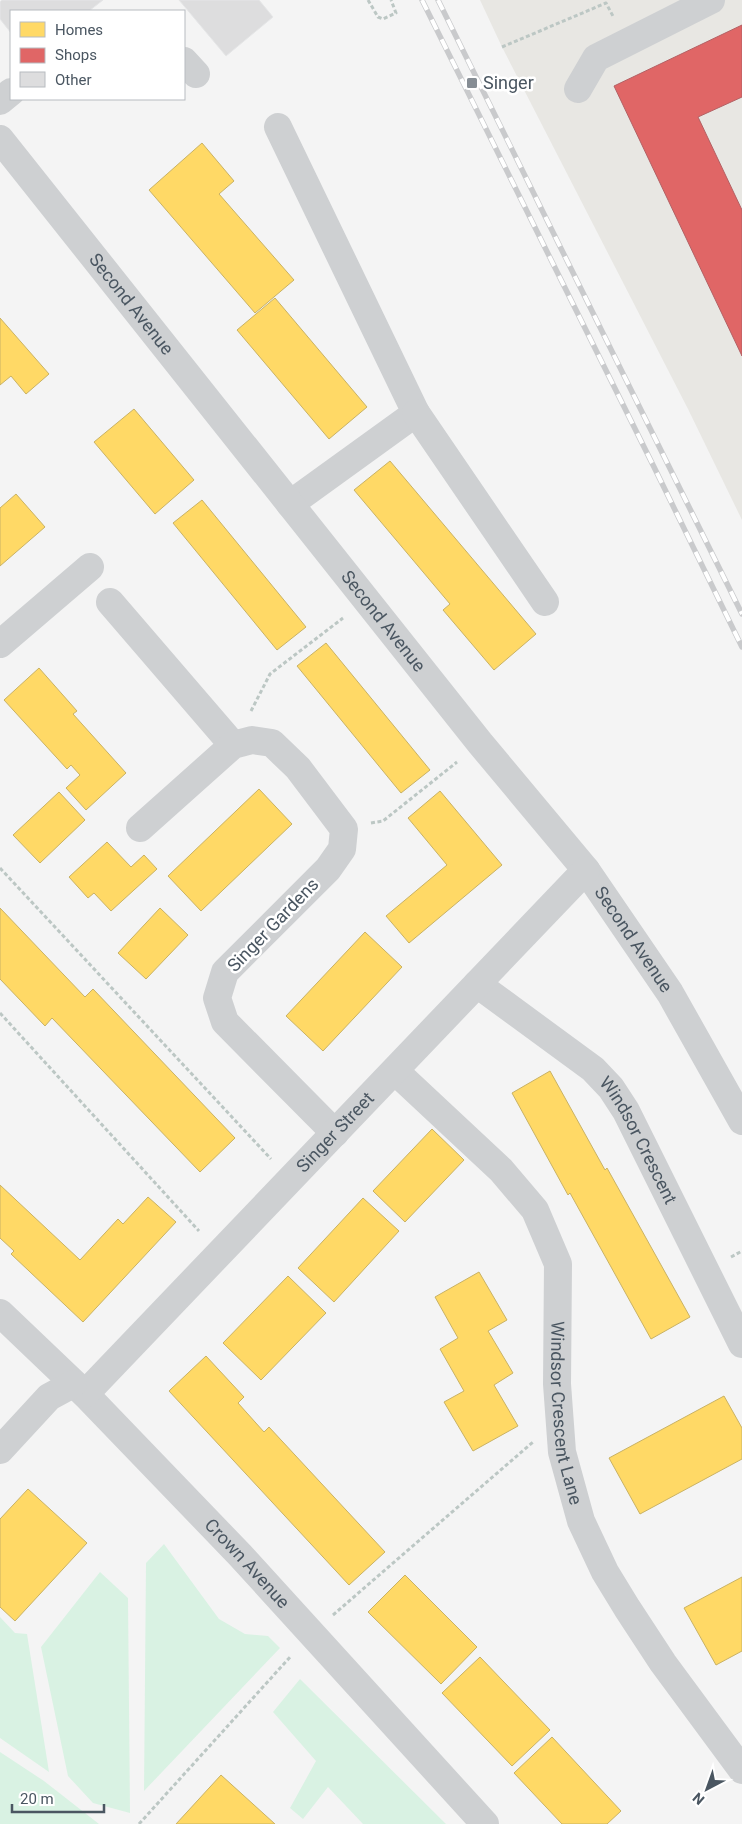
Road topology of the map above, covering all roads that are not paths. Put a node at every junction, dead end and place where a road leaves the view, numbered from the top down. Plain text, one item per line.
1 (711, 0) edge
2 (672, 9) edge
3 (578, 89) dead end
4 (10, 93) edge
5 (0, 101) edge
6 (278, 127) dead end
7 (0, 139) edge
8 (416, 413) junction
9 (290, 504) junction
10 (90, 567) dead end
11 (110, 602) dead end
12 (544, 602) dead end
13 (0, 644) edge
14 (233, 745) junction
15 (140, 828) dead end
16 (586, 870) junction
17 (477, 984) junction
18 (395, 1071) junction
19 (742, 1122) edge
20 (335, 1133) junction
21 (0, 1313) edge
22 (742, 1344) edge
23 (79, 1389) junction
24 (0, 1450) edge
25 (742, 1770) edge
26 (484, 1824) edge

1 - 2 street
2 - 3 street
4 - 5 street
6 - 8 street
7 - 9 street, Second Avenue
8 - 9 street
8 - 12 street
9 - 16 street, Second Avenue
10 - 13 street
11 - 14 street
14 - 15 street
14 - 20 street, Singer Gardens
16 - 17 street, Singer Street
16 - 19 street, Second Avenue
17 - 18 street, Singer Street
17 - 22 street, Windsor Crescent
18 - 20 street, Singer Street
18 - 25 street, Windsor Crescent Lane
20 - 23 street, Singer Street
21 - 23 street, Crown Avenue
23 - 24 street, Singer Street
23 - 26 street, Crown Avenue

